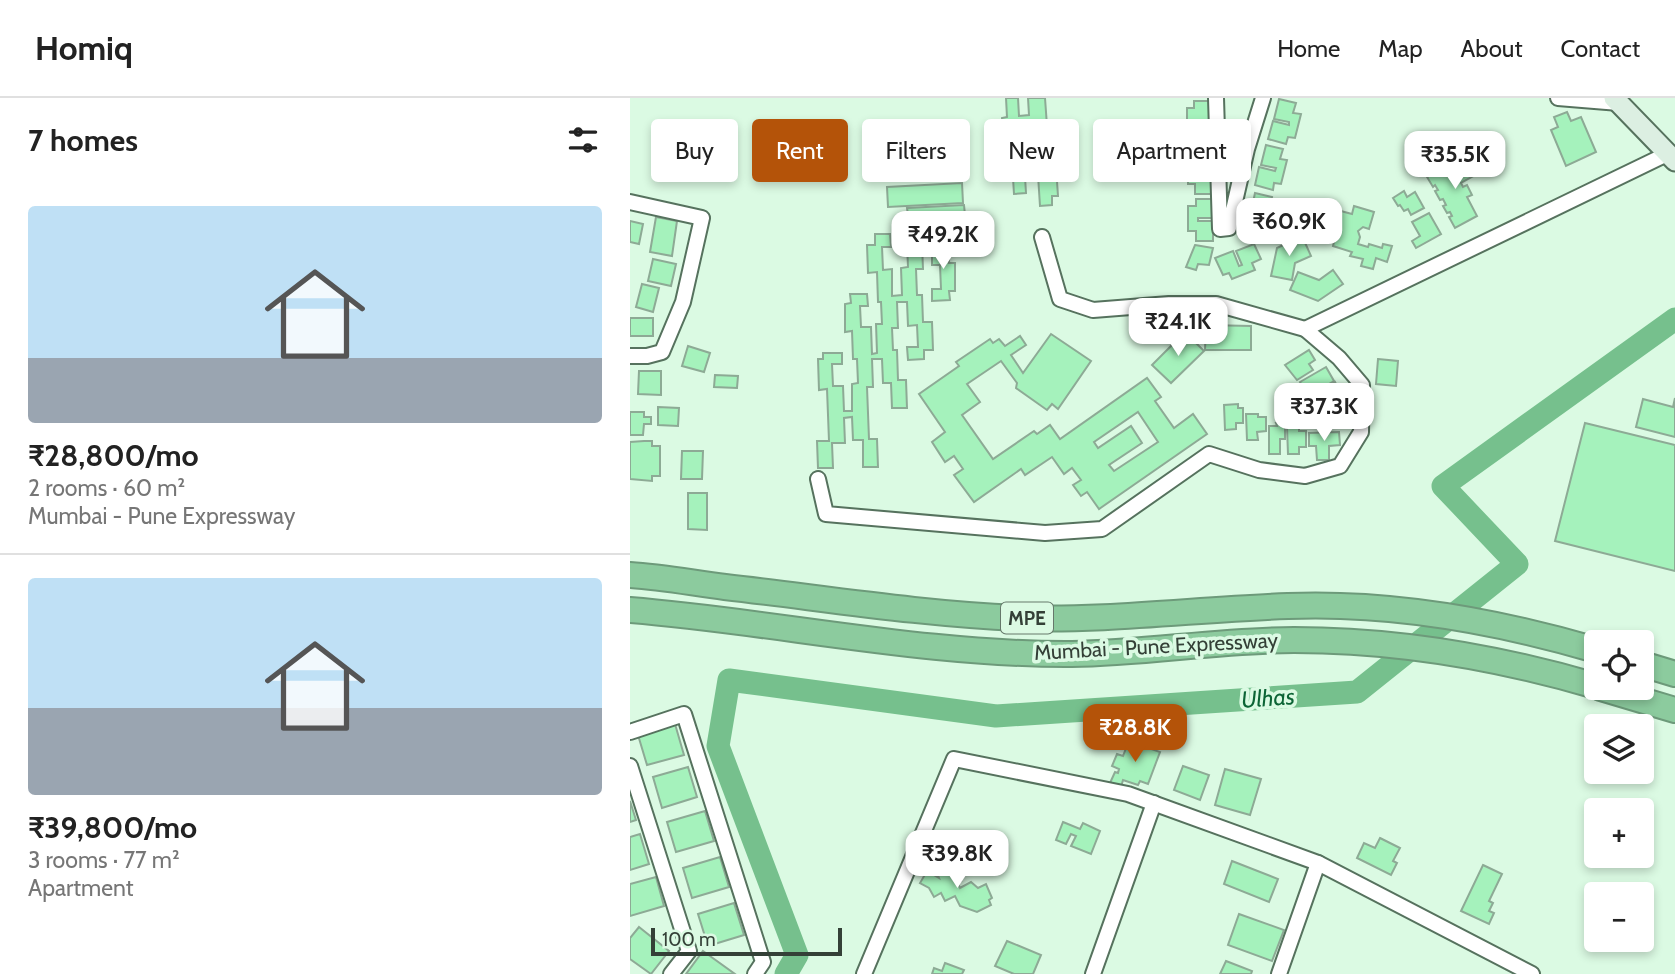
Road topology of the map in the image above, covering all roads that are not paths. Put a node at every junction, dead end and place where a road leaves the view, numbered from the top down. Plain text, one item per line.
1 (1216, 98) edge
2 (1263, 98) edge
3 (1558, 98) edge
4 (1616, 101) edge
5 (1671, 158) edge
6 (630, 202) edge
7 (1042, 237) dead end
8 (1305, 329) junction
9 (630, 356) edge
10 (818, 479) dead end
11 (630, 576) edge
12 (630, 610) edge
13 (1584, 647) edge
14 (1654, 668) edge
15 (1675, 674) edge
16 (1584, 683) edge
17 (1641, 700) edge
18 (1675, 710) edge
19 (630, 732) edge
20 (630, 766) edge
21 (1153, 803) junction
22 (1318, 863) junction
23 (671, 974) edge
24 (755, 974) edge
25 (864, 974) edge
26 (1093, 974) edge
27 (1279, 974) edge
28 (1532, 974) edge

1 - 2 street
3 - 4 street
4 - 5 street
5 - 8 street
6 - 9 street
7 - 8 street
8 - 10 street
11 - 13 highway, Mumbai - Pune Expressway / MPE
12 - 16 highway, Mumbai - Pune Expressway / MPE
14 - 15 highway
17 - 18 highway
19 - 24 street
20 - 23 street
21 - 22 street
21 - 25 street
21 - 26 street
22 - 27 street
22 - 28 street

